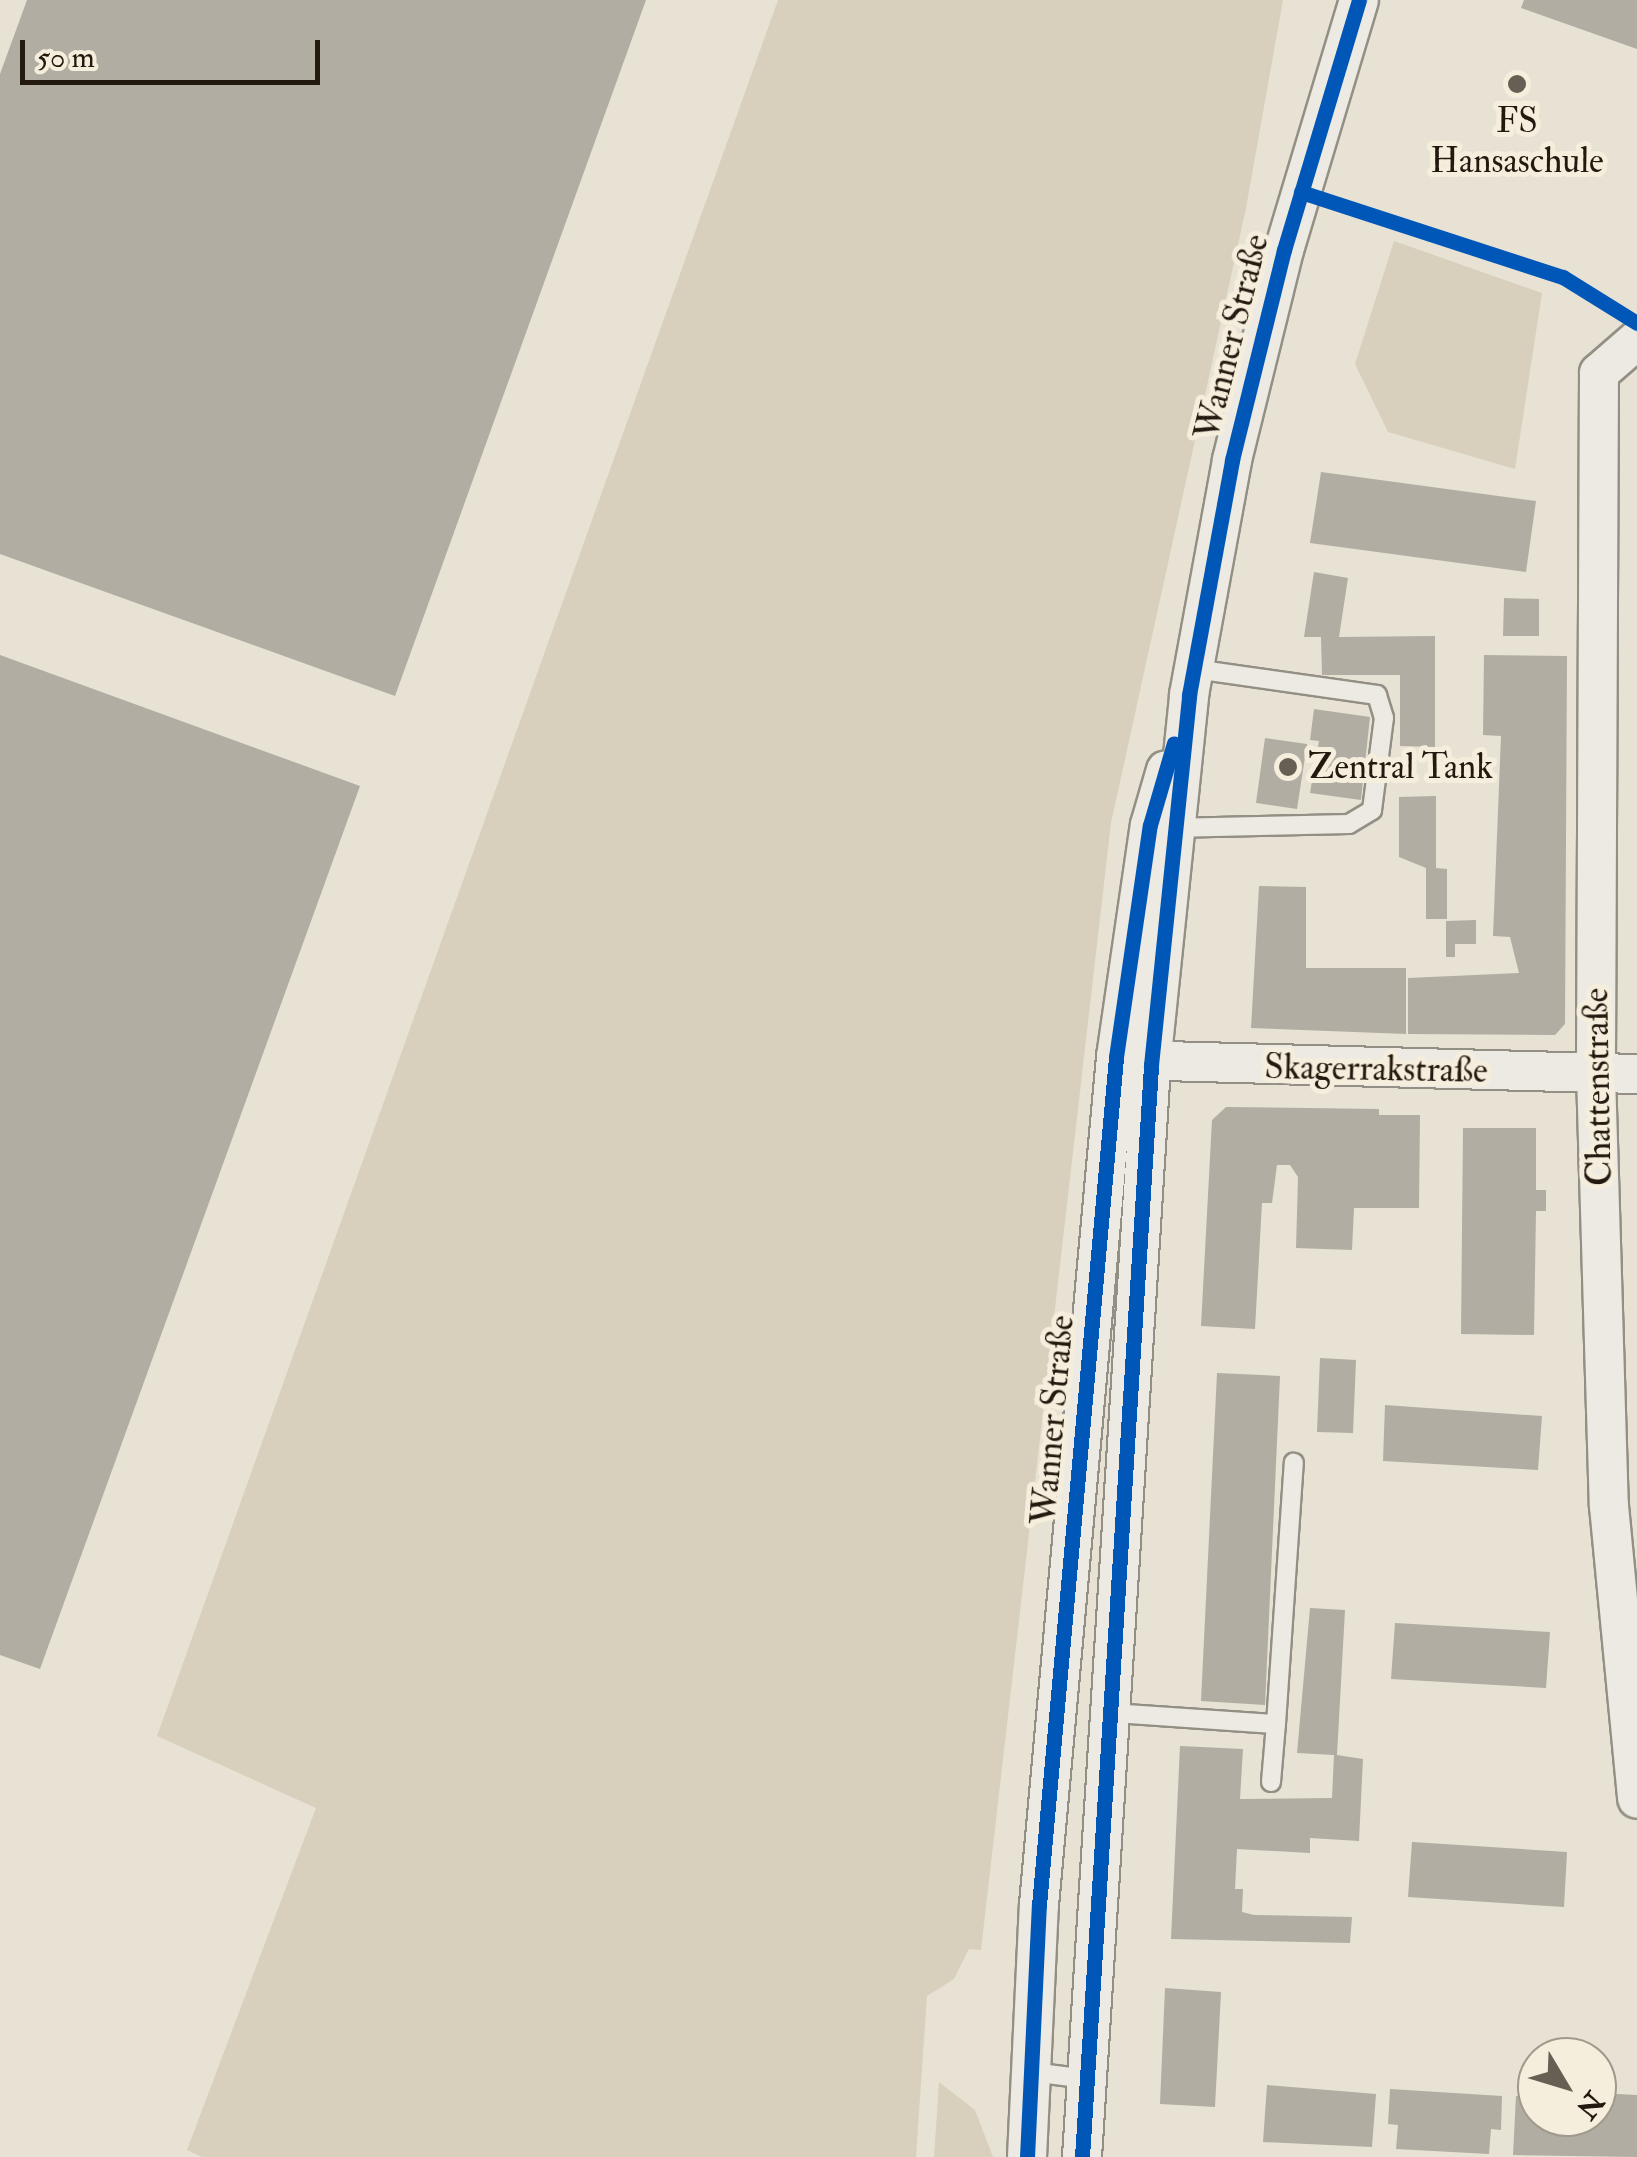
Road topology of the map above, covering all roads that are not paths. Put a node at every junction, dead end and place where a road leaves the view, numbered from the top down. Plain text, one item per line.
1 (1359, 0) edge
2 (1637, 340) edge
3 (1191, 682) junction
4 (1164, 827) junction
5 (1134, 1061) junction
6 (1596, 1074) junction
7 (1637, 1074) edge
8 (1294, 1463) dead end
9 (1630, 1707) edge
10 (1114, 1713) junction
11 (1276, 1724) junction
12 (1271, 1782) dead end
13 (1637, 1799) edge
14 (1032, 2072) junction
15 (1087, 2078) junction
16 (1027, 2157) edge
17 (1082, 2157) edge

1 - 3 street, Wanner Straße
2 - 6 street, Chattenstraße
3 - 4 street, Wanner Straße
3 - 4 lane
4 - 5 street, Wanner Straße
5 - 6 street, Skagerrakstraße
5 - 10 street, Wanner Straße
5 - 14 street, Wanner Straße
6 - 7 street, Skagerrakstraße
6 - 9 street, Chattenstraße
8 - 11 lane
9 - 13 street, Chattenstraße
10 - 11 lane
10 - 15 street, Wanner Straße
11 - 12 lane
14 - 15 lane
14 - 16 street, Wanner Straße
15 - 17 street, Wanner Straße

